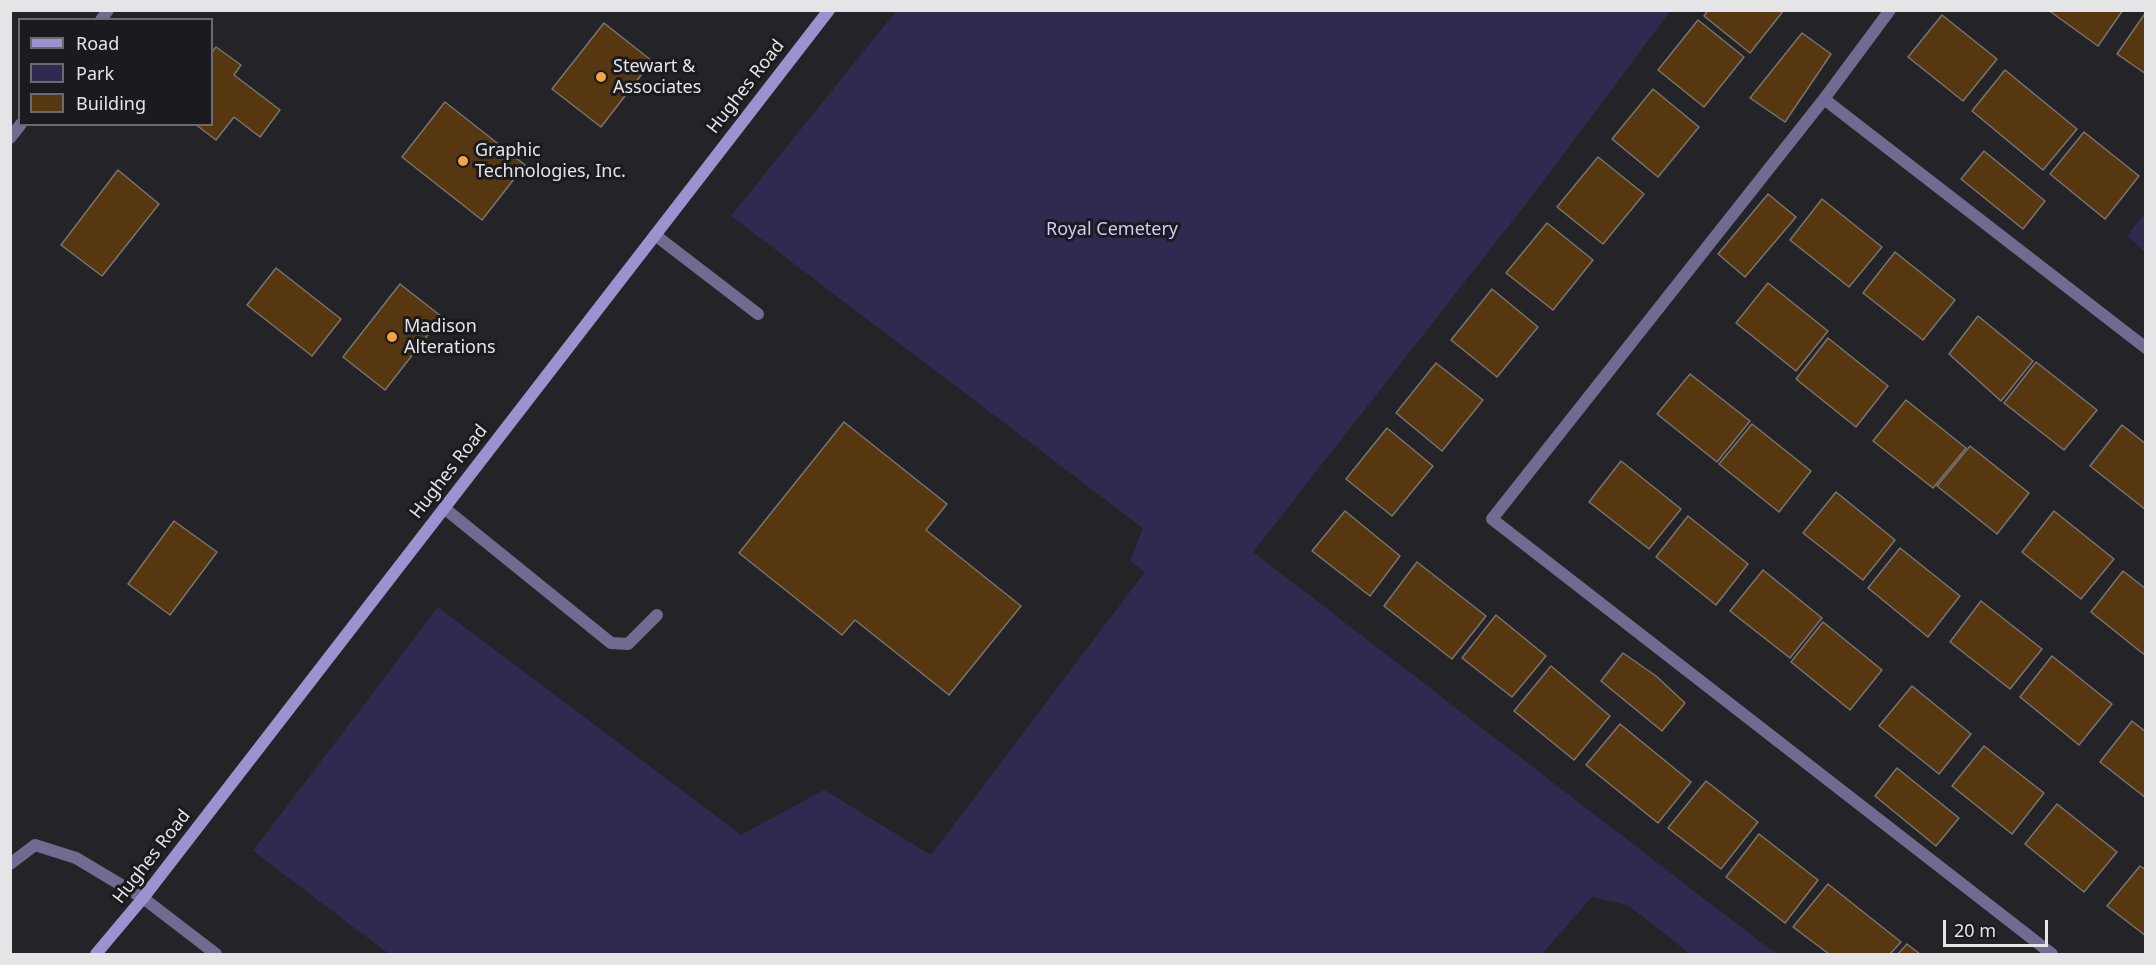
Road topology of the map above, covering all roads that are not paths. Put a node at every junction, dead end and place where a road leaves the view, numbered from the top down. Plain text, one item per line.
1 (829, 10) edge
2 (1890, 10) edge
3 (1824, 99) junction
4 (19, 126) edge
5 (10, 138) edge
6 (655, 235) junction
7 (758, 314) dead end
8 (2145, 348) edge
9 (444, 508) junction
10 (657, 615) dead end
11 (10, 864) edge
12 (143, 898) junction
13 (96, 954) edge
14 (216, 954) edge
15 (2052, 954) edge

1 - 6 main road, Hughes Road
2 - 3 street
3 - 8 street
3 - 15 street
4 - 5 street
6 - 7 street
6 - 9 main road, Hughes Road
9 - 10 street
9 - 12 main road, Hughes Road
11 - 12 street
12 - 13 main road, Hughes Road
12 - 14 street

